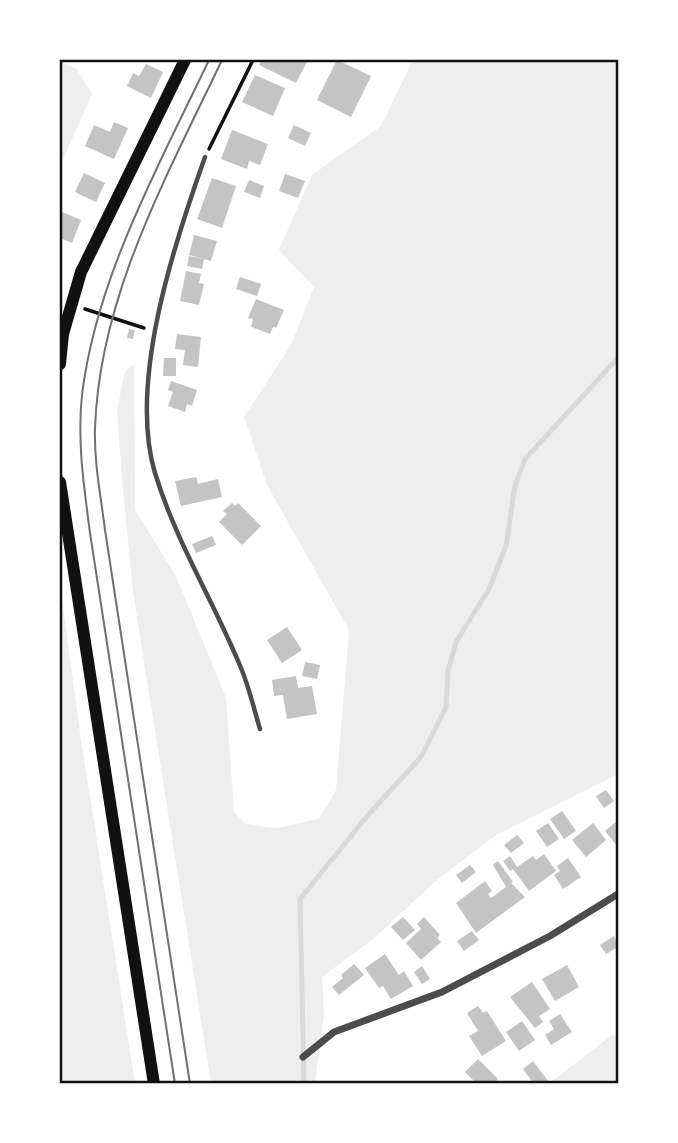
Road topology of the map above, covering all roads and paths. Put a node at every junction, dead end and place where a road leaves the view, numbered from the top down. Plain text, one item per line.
1 (185, 60) edge
2 (253, 60) edge
3 (205, 157) joint
4 (72, 303) junction
5 (155, 331) junction
6 (60, 364) edge
7 (60, 482) edge
8 (260, 729) dead end
9 (618, 894) edge
10 (303, 1056) dead end
11 (155, 1083) edge

1 - 4 main road
2 - 3 path
3 - 5 lane
4 - 5 path
4 - 6 main road
5 - 8 lane
7 - 11 main road
9 - 10 street

